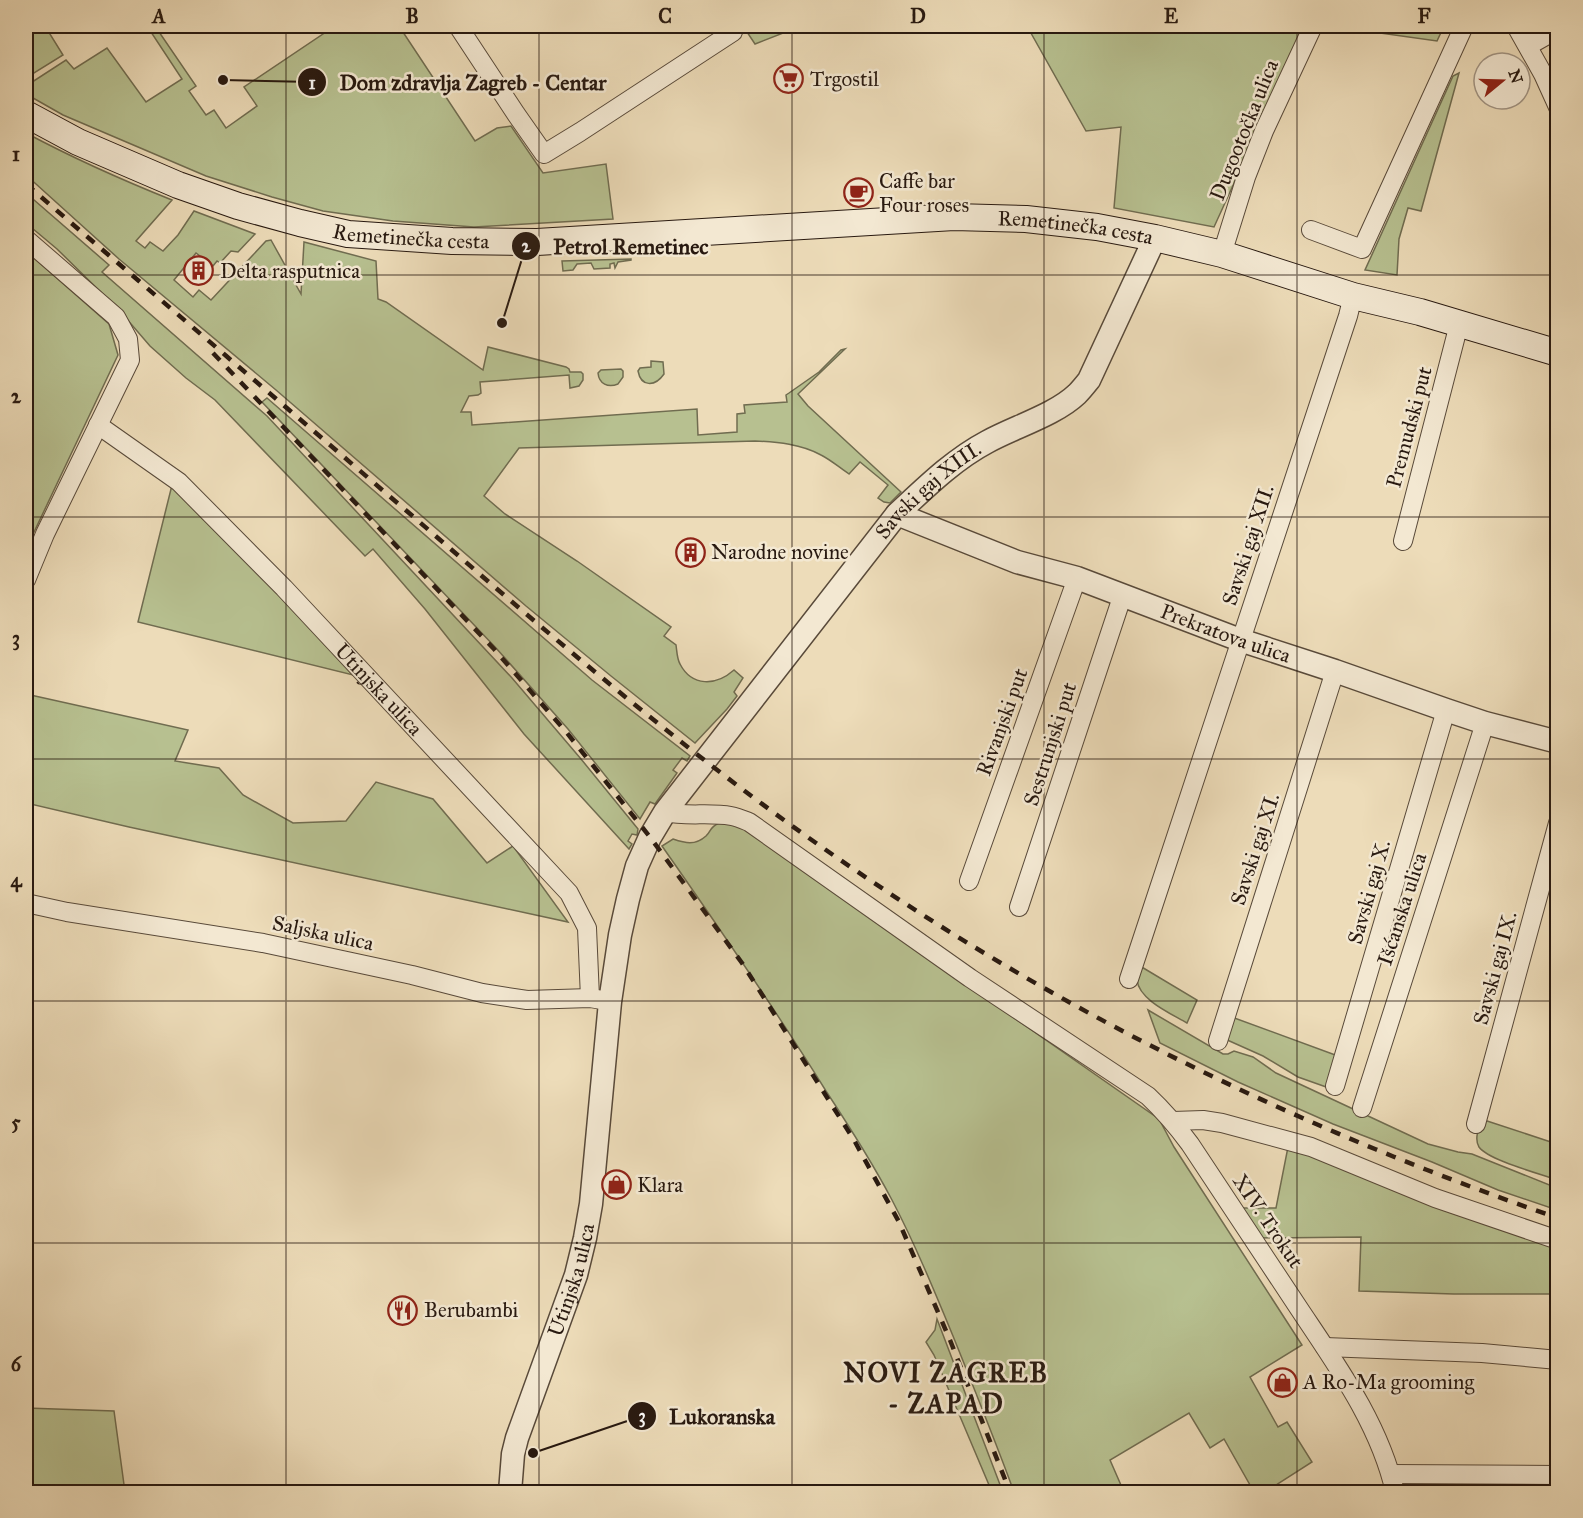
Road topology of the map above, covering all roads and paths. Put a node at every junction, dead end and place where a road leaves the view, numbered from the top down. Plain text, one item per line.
1 (458, 26) edge
2 (729, 26) edge
3 (1313, 26) edge
4 (1464, 26) edge
5 (1516, 26) edge
6 (1557, 29) edge
7 (1528, 46) junction
8 (1557, 107) edge
9 (26, 114) edge
10 (1311, 230) dead end
11 (1155, 238) junction
12 (26, 239) edge
13 (1222, 254) junction
14 (1353, 296) junction
15 (1459, 324) junction
16 (1557, 352) edge
17 (98, 425) junction
18 (897, 514) junction
19 (1403, 541) dead end
20 (1077, 578) junction
21 (26, 580) edge
22 (1123, 594) junction
23 (1240, 640) junction
24 (1335, 671) junction
25 (1446, 710) junction
26 (1485, 723) junction
27 (1557, 742) edge
28 (704, 760) joint
29 (664, 812) junction
30 (1557, 823) edge
31 (969, 881) dead end
32 (26, 903) edge
33 (1019, 907) dead end
34 (1129, 979) dead end
35 (600, 1000) junction
36 (1218, 1041) dead end
37 (1335, 1086) dead end
38 (1362, 1108) dead end
39 (1173, 1121) junction
40 (1476, 1124) dead end
41 (1557, 1240) edge
42 (1325, 1347) junction
43 (1557, 1360) edge
44 (1391, 1474) junction
45 (1557, 1475) edge
46 (510, 1492) edge
47 (1395, 1492) edge

1 - 2 street
3 - 13 street, Dugootočka ulica
4 - 10 street
5 - 7 street
6 - 7 street
7 - 8 street
9 - 11 main road, Remetinečka cesta
11 - 13 main road, Remetinečka cesta
11 - 18 street, Savski gaj XIII.
12 - 17 street
13 - 14 main road, Remetinečka cesta
14 - 15 main road, Remetinečka cesta
14 - 23 street, Savski gaj XII.
15 - 16 main road, Remetinečka cesta
15 - 19 street, Premudski put
17 - 21 street
17 - 35 street, Utinjska ulica
18 - 20 street, Prekratova ulica
18 - 28 street, Savski gaj XIII.
20 - 22 street, Prekratova ulica
20 - 31 street, Rivanjski put
22 - 23 street, Prekratova ulica
22 - 33 street, Sestrunjski put
23 - 24 street, Prekratova ulica
23 - 34 street, Savski gaj XII.
24 - 25 street, Prekratova ulica
24 - 36 street, Savski gaj XI.
25 - 26 street, Prekratova ulica
25 - 37 street, Savski gaj X.
26 - 27 street, Prekratova ulica
26 - 38 street, Išćanska ulica
28 - 29 street, Utinjska ulica
29 - 35 street, Utinjska ulica
29 - 39 street, XIV. Trokut
30 - 40 street, Savski gaj IX.
32 - 35 street, Saljska ulica
35 - 46 street, Utinjska ulica
39 - 41 street
39 - 42 street, XIV. Trokut
42 - 43 street
42 - 44 street, XIV. Trokut
44 - 45 street
44 - 47 street, XIV. Trokut

